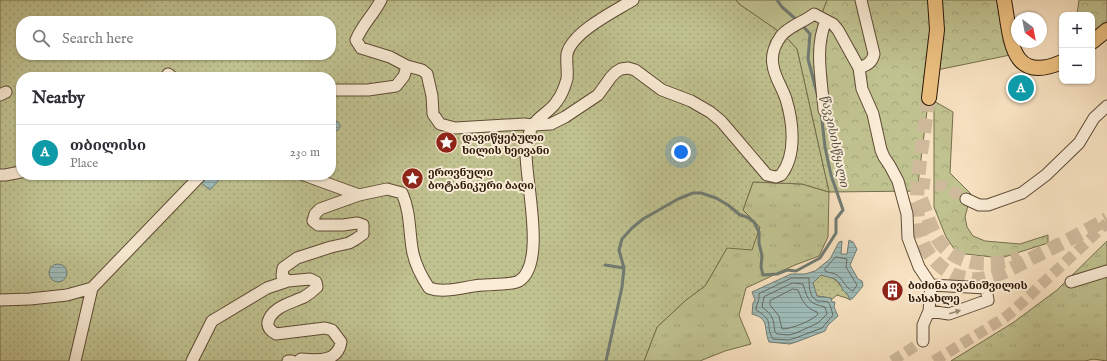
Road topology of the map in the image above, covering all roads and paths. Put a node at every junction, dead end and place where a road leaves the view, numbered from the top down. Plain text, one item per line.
1 (381, 0) edge
2 (633, 0) edge
3 (861, 0) edge
4 (935, 0) edge
5 (1004, 0) edge
6 (826, 21) junction
7 (1107, 30) edge
8 (1095, 40) edge
9 (1059, 63) edge
10 (407, 66) junction
11 (859, 68) junction
12 (336, 90) edge
13 (929, 98) tunnel mouth
14 (1107, 106) edge
15 (824, 110) dead end
16 (533, 125) junction
17 (16, 173) edge
18 (0, 175) edge
19 (196, 180) edge
20 (318, 180) edge
21 (359, 195) junction
22 (966, 199) tunnel mouth
23 (1107, 271) edge
24 (288, 281) junction
25 (1071, 282) dead end
26 (931, 285) junction
27 (92, 288) junction
28 (0, 300) edge
29 (929, 311) junction
30 (923, 341) dead end
31 (74, 361) edge
32 (192, 361) edge
33 (288, 361) edge
34 (292, 361) edge
35 (299, 361) edge

1 - 10 street
2 - 16 street
3 - 11 street
4 - 13 main road
5 - 9 main road
6 - 11 street
6 - 15 street
6 - 16 street
7 - 8 main road
10 - 12 street
10 - 16 street
11 - 26 street
14 - 22 street
16 - 21 street
17 - 18 street
19 - 27 street
20 - 21 street
21 - 24 street
23 - 25 street
24 - 32 street
24 - 35 street
26 - 29 street
29 -> 26 street
27 - 28 street
27 - 31 street
29 - 30 street
33 - 34 street

